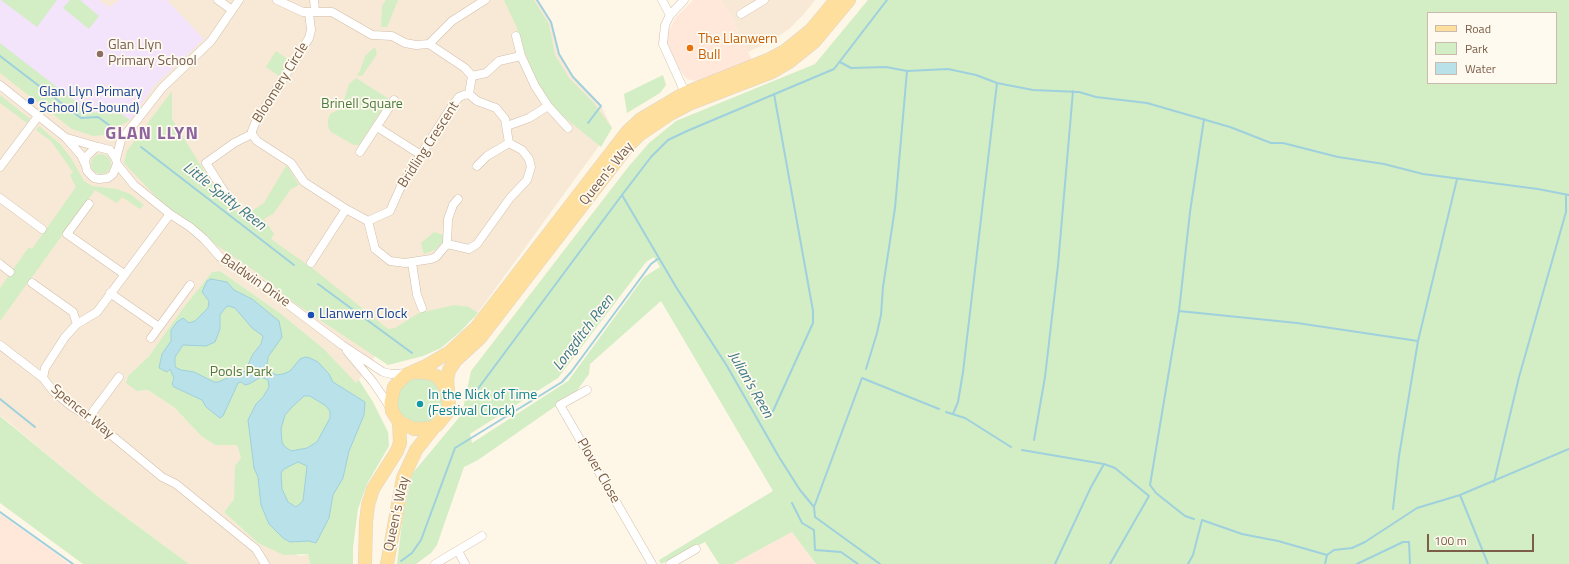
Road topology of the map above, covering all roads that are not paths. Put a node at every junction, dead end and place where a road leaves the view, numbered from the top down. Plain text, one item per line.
1 (218, 0) edge
2 (239, 0) edge
3 (276, 0) edge
4 (314, 0) edge
5 (485, 0) edge
6 (662, 0) edge
7 (684, 0) edge
8 (764, 0) edge
9 (836, 0) edge
10 (848, 0) edge
11 (232, 10) junction
12 (312, 12) junction
13 (741, 14) dead end
14 (670, 16) junction
15 (516, 36) dead end
16 (430, 44) junction
17 (521, 56) junction
18 (472, 76) junction
19 (0, 85) edge
20 (469, 94) junction
21 (687, 99) junction
22 (394, 100) dead end
23 (548, 106) junction
24 (39, 115) junction
25 (507, 126) junction
26 (377, 127) junction
27 (568, 128) dead end
28 (252, 134) junction
29 (66, 138) junction
30 (121, 140) junction
31 (509, 143) junction
32 (102, 148) junction
33 (360, 152) dead end
34 (421, 155) junction
35 (117, 161) junction
36 (85, 164) junction
37 (477, 166) dead end
38 (0, 167) edge
39 (108, 178) junction
40 (134, 185) junction
41 (0, 198) edge
42 (228, 198) dead end
43 (458, 199) dead end
44 (89, 204) dead end
45 (346, 209) junction
46 (170, 214) junction
47 (368, 221) junction
48 (42, 229) dead end
49 (448, 244) junction
50 (311, 263) dead end
51 (412, 263) junction
52 (0, 264) edge
53 (10, 272) dead end
54 (124, 274) junction
55 (32, 283) dead end
56 (190, 285) dead end
57 (110, 294) junction
58 (422, 308) dead end
59 (77, 324) junction
60 (159, 327) junction
61 (151, 338) dead end
62 (342, 345) junction
63 (0, 346) edge
64 (412, 372) junction
65 (119, 377) dead end
66 (43, 378) junction
67 (587, 390) dead end
68 (449, 397) junction
69 (396, 416) junction
70 (89, 418) junction
71 (437, 425) junction
72 (482, 536) dead end
73 (696, 548) dead end
74 (458, 551) junction
75 (264, 564) edge
76 (365, 564) edge
77 (387, 564) edge
78 (435, 564) edge
79 (465, 564) edge
80 (652, 564) edge
81 (670, 564) edge

1 - 11 street
2 - 11 street
3 - 12 street
4 - 12 street, Bloomery Circle
5 - 16 street
6 - 14 street
7 - 14 street
8 - 13 street
9 - 21 main road, Queen's Way
10 - 21 main road, Queen's Way
11 - 30 street
12 - 16 street
12 - 28 street, Bloomery Circle
14 - 21 street
15 - 17 street
16 - 18 street
17 - 18 street
17 - 23 street
18 - 20 street
19 - 24 street
20 - 25 street, Bridling Crescent
20 - 34 street, Bridling Crescent
21 - 64 main road, Queen's Way
21 - 68 main road, Queen's Way
22 - 26 street
23 - 25 street
23 - 27 street
24 - 29 street
24 - 38 street
25 - 31 street, Bridling Crescent
26 - 33 street
26 - 34 street
28 - 42 street
28 - 45 street, Bloomery Circle
29 - 32 street
29 - 36 street
30 - 32 street
30 - 35 street
31 - 37 street
31 - 49 street
32 - 35 street
32 - 36 street
34 - 47 street, Bridling Crescent
35 - 39 street
35 - 40 street
36 - 39 street
39 - 40 street
40 - 46 street, Baldwin Drive
41 - 48 street
43 - 49 street
44 - 54 street
45 - 47 street
45 - 50 street
46 - 54 street, Spencer Way
46 - 62 street, Baldwin Drive
47 - 51 street
49 - 51 street
51 - 58 street
52 - 53 street
54 - 57 street, Spencer Way
55 - 59 street
56 - 60 street
57 - 59 street, Spencer Way
57 - 60 street
59 - 66 street, Spencer Way
60 - 61 street
62 - 64 street
62 - 69 street
63 - 66 street
64 - 68 main road
64 - 69 main road, Queen's Way
65 - 70 street
66 - 70 street, Spencer Way
67 - 80 street, Plover Close
68 - 71 main road, Queen's Way
69 - 71 main road
69 - 76 main road, Queen's Way
70 - 75 street, Spencer Way
71 - 77 main road, Queen's Way
72 - 74 street
73 - 81 street
74 - 78 street
74 - 79 street

